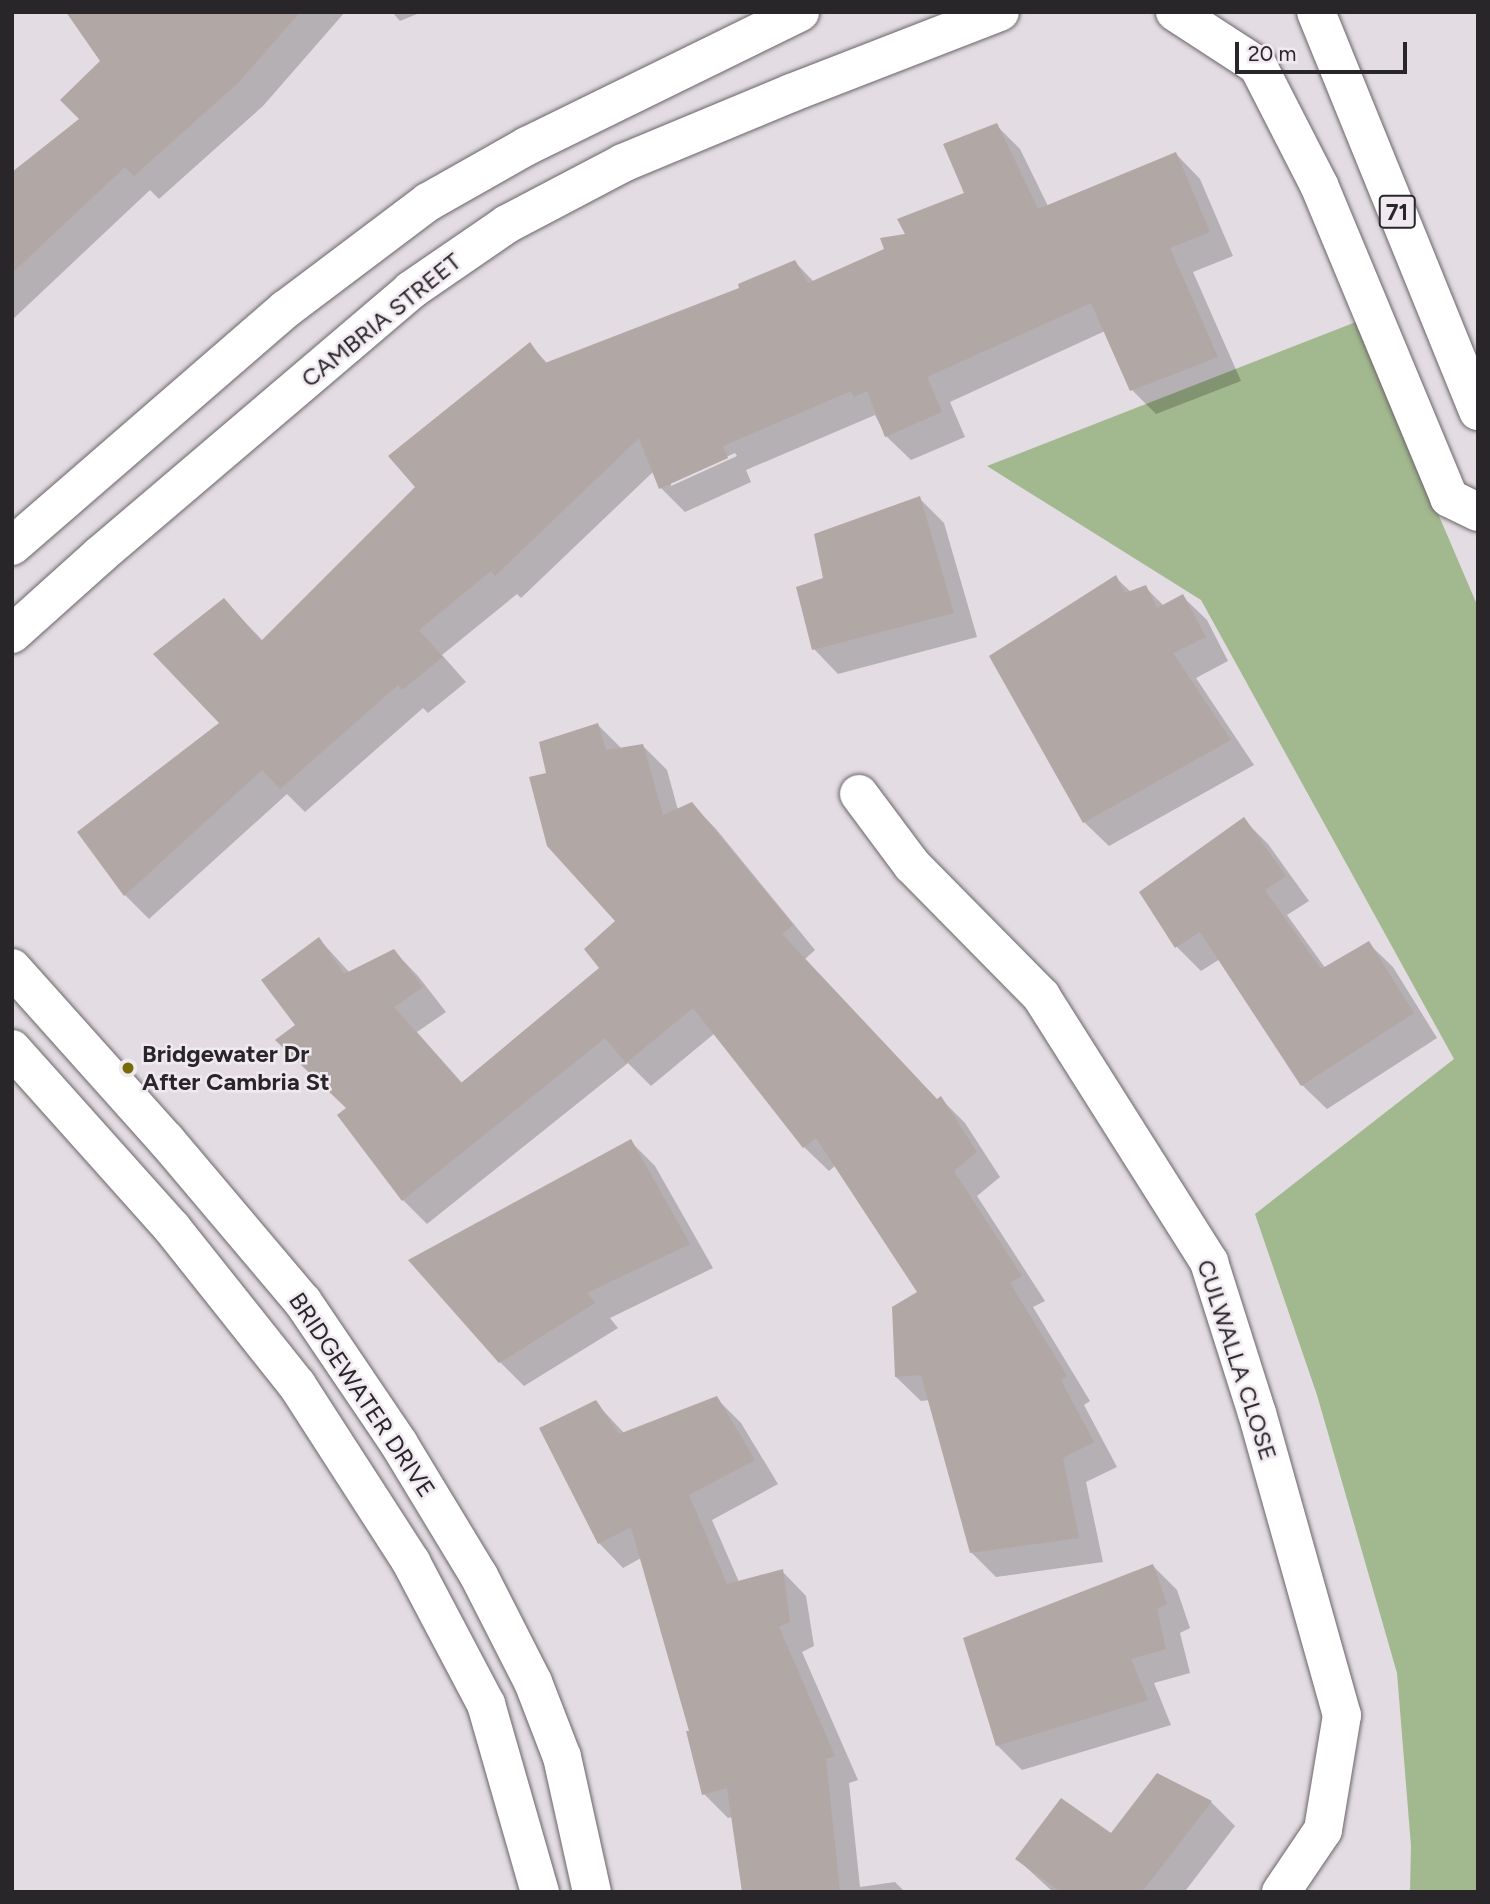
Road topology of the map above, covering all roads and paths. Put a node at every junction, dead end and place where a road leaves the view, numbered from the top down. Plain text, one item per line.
1 (800, 12) edge
2 (1000, 12) edge
3 (1175, 12) edge
4 (1316, 12) edge
5 (1478, 411) edge
6 (1478, 512) edge
7 (12, 546) edge
8 (12, 634) edge
9 (859, 794) dead end
10 (12, 968) edge
11 (12, 1049) edge
12 (540, 1892) edge
13 (592, 1892) edge
14 (1280, 1892) edge

1 - 7 main road
2 - 8 main road, CAMBRIA STREET
3 - 6 main road
4 - 5 main road, 71
9 - 14 main road, CULWALLA CLOSE
10 - 13 main road, BRIDGEWATER DRIVE
11 - 12 main road, BRIDGEWATER DRIVE

